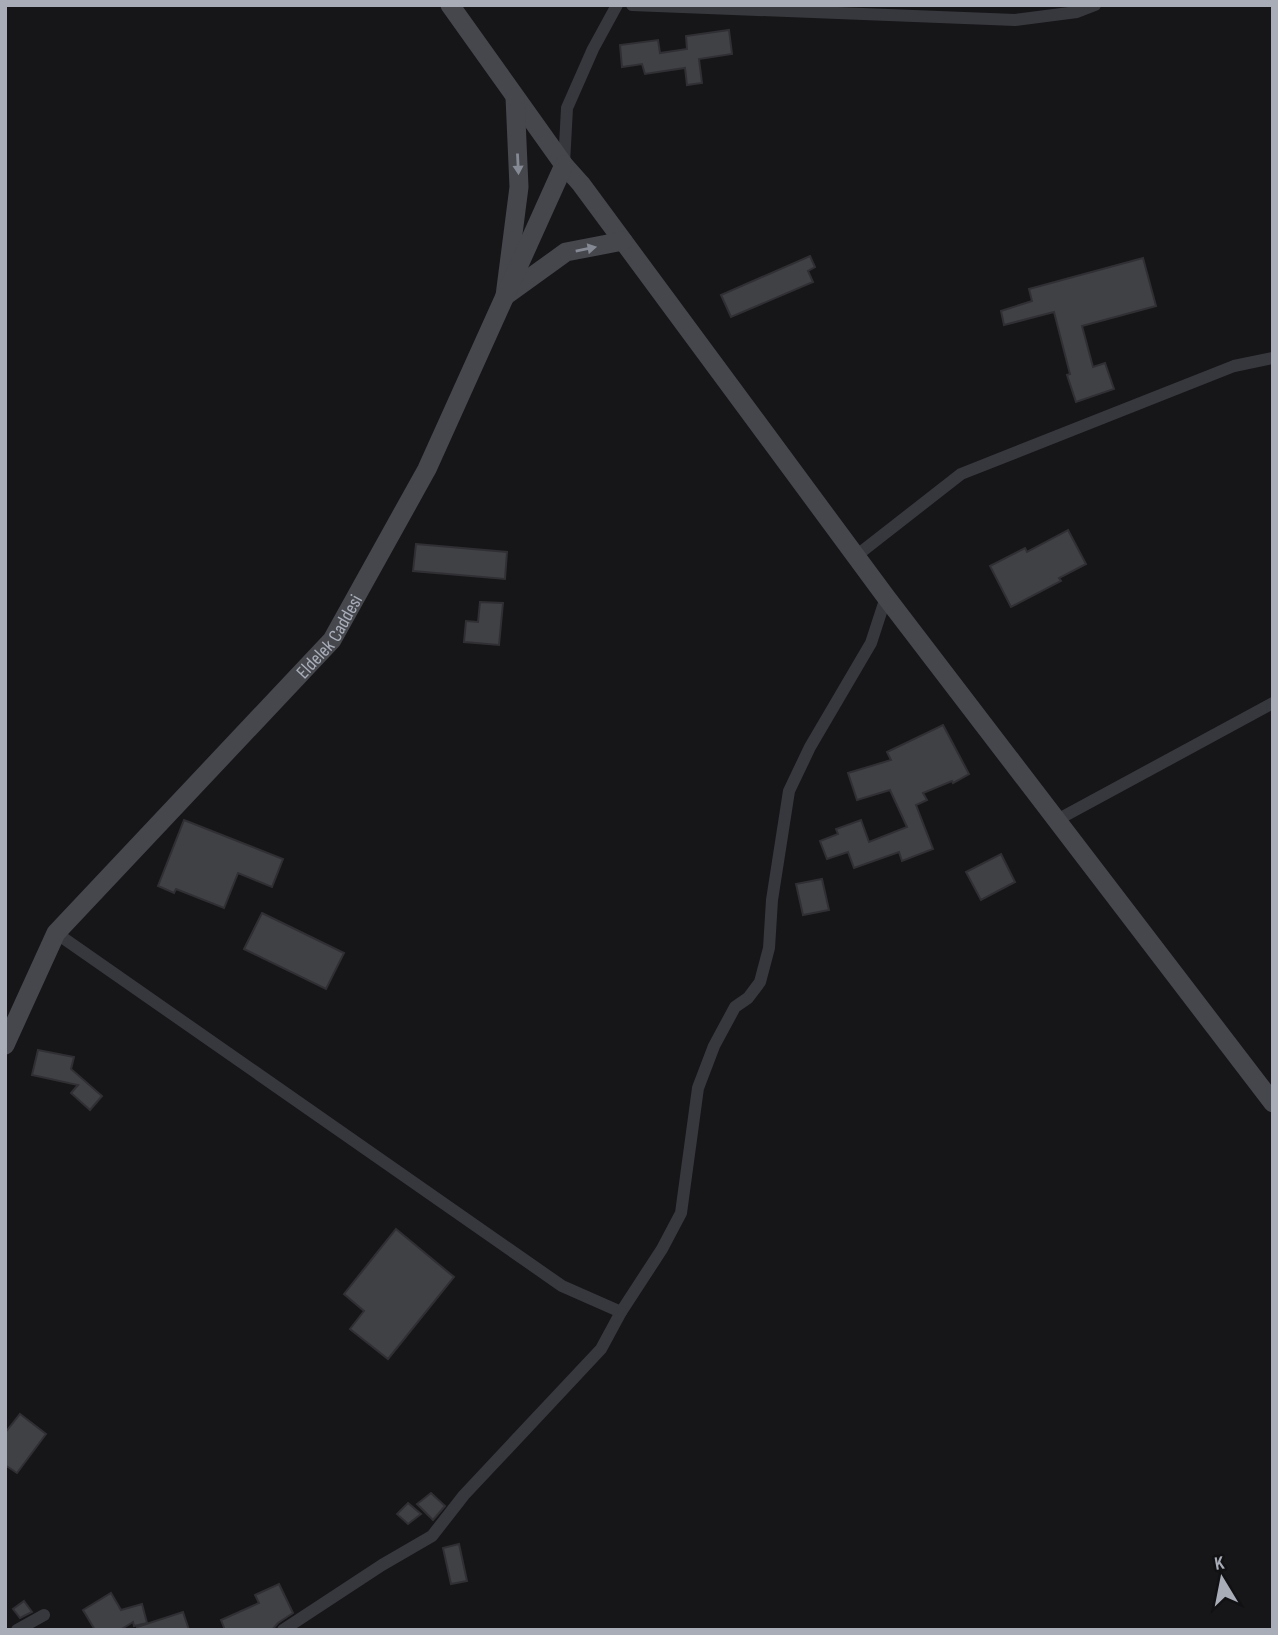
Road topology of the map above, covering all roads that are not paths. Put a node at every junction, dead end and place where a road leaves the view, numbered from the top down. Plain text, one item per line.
1 (450, 5) edge
2 (617, 5) edge
3 (632, 5) edge
4 (1096, 5) edge
5 (515, 96) junction
6 (564, 165) junction
7 (623, 241) junction
8 (505, 296) junction
9 (1273, 358) edge
10 (856, 556) junction
11 (886, 597) junction
12 (1273, 703) edge
13 (1057, 820) junction
14 (56, 933) junction
15 (5, 1045) edge
16 (1273, 1103) edge
17 (621, 1312) junction
18 (44, 1615) dead end
19 (17, 1630) edge
20 (283, 1630) edge

1 - 5 street
2 - 6 street
3 - 4 street
5 - 6 street
5 -> 8 street
6 - 7 street
6 - 8 street, Eldelek Caddesi
8 -> 7 street
7 - 10 street
8 - 14 street, Eldelek Caddesi
9 - 10 street
10 - 11 street
11 - 13 street
11 - 17 street
12 - 13 street
13 - 16 street
14 - 15 street, Eldelek Caddesi
14 - 17 street
17 - 20 street
18 - 19 street

